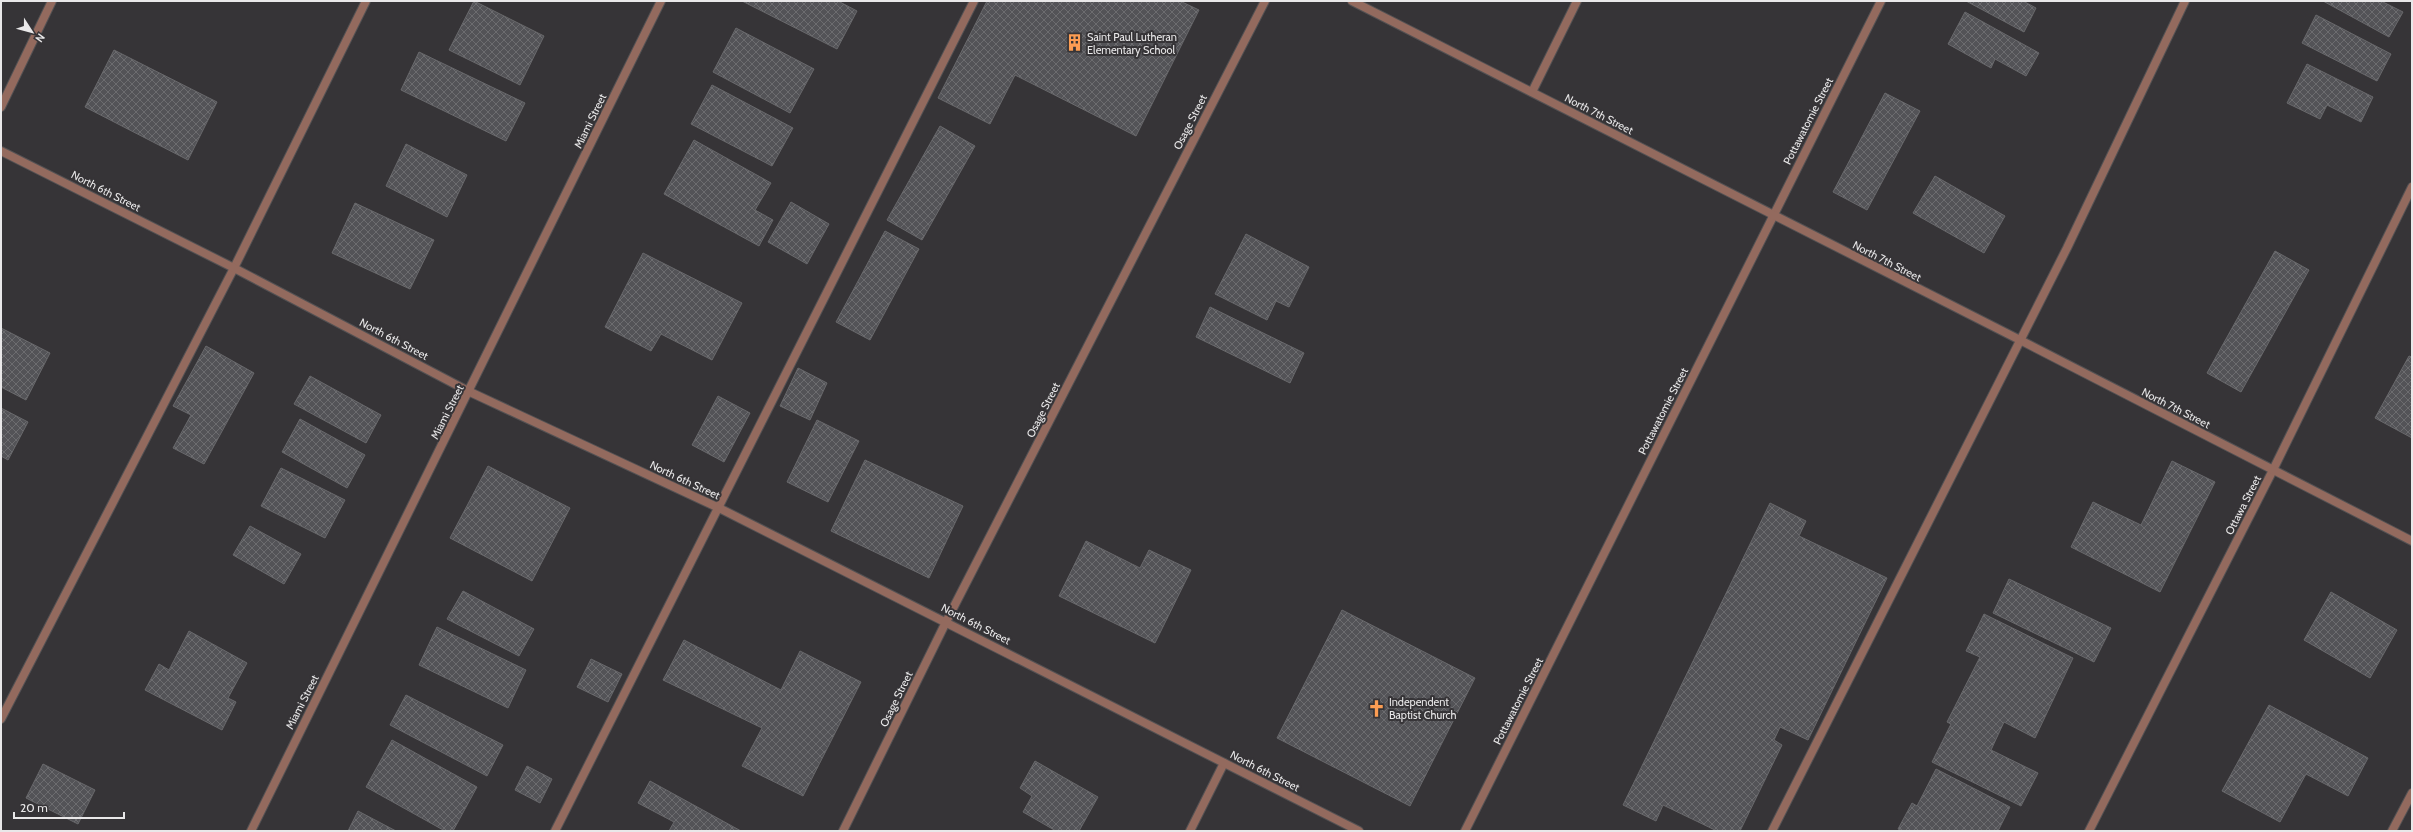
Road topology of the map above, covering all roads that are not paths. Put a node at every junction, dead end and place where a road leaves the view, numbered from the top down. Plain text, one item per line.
1 (52, 1) edge
2 (366, 1) edge
3 (661, 1) edge
4 (974, 1) edge
5 (1265, 1) edge
6 (1352, 1) edge
7 (1577, 1) edge
8 (1881, 1) edge
9 (2185, 1) edge
10 (1532, 92) junction
11 (1, 107) edge
12 (1, 151) edge
13 (2412, 187) edge
14 (1773, 215) junction
15 (234, 268) junction
16 (2020, 340) junction
17 (470, 392) junction
18 (2273, 470) junction
19 (719, 508) junction
20 (2412, 542) edge
21 (946, 622) junction
22 (1, 719) edge
23 (1224, 762) junction
24 (2412, 793) edge
25 (250, 831) edge
26 (555, 831) edge
27 (843, 831) edge
28 (1190, 831) edge
29 (1360, 831) edge
30 (1465, 831) edge
31 (1772, 831) edge
32 (2090, 831) edge
33 (2392, 831) edge

1 - 11 street
2 - 15 street
3 - 17 street, Miami Street
4 - 19 street
5 - 21 street, Osage Street
6 - 10 street, North 7th Street
7 - 10 street
8 - 14 street, Pottawatomie Street
9 - 16 street
10 - 14 street, North 7th Street
12 - 15 street, North 6th Street
13 - 18 street, Ottawa Street
14 - 16 street, North 7th Street
14 - 30 street, Pottawatomie Street
15 - 17 street, North 6th Street
15 - 22 street
16 - 18 street, North 7th Street
16 - 31 street
17 - 19 street, North 6th Street
17 - 25 street, Miami Street
18 - 20 street, North 7th Street
18 - 32 street, Ottawa Street
19 - 21 street, North 6th Street
19 - 26 street
21 - 23 street, North 6th Street
21 - 27 street, Osage Street
23 - 28 street
23 - 29 street, North 6th Street
24 - 33 street

